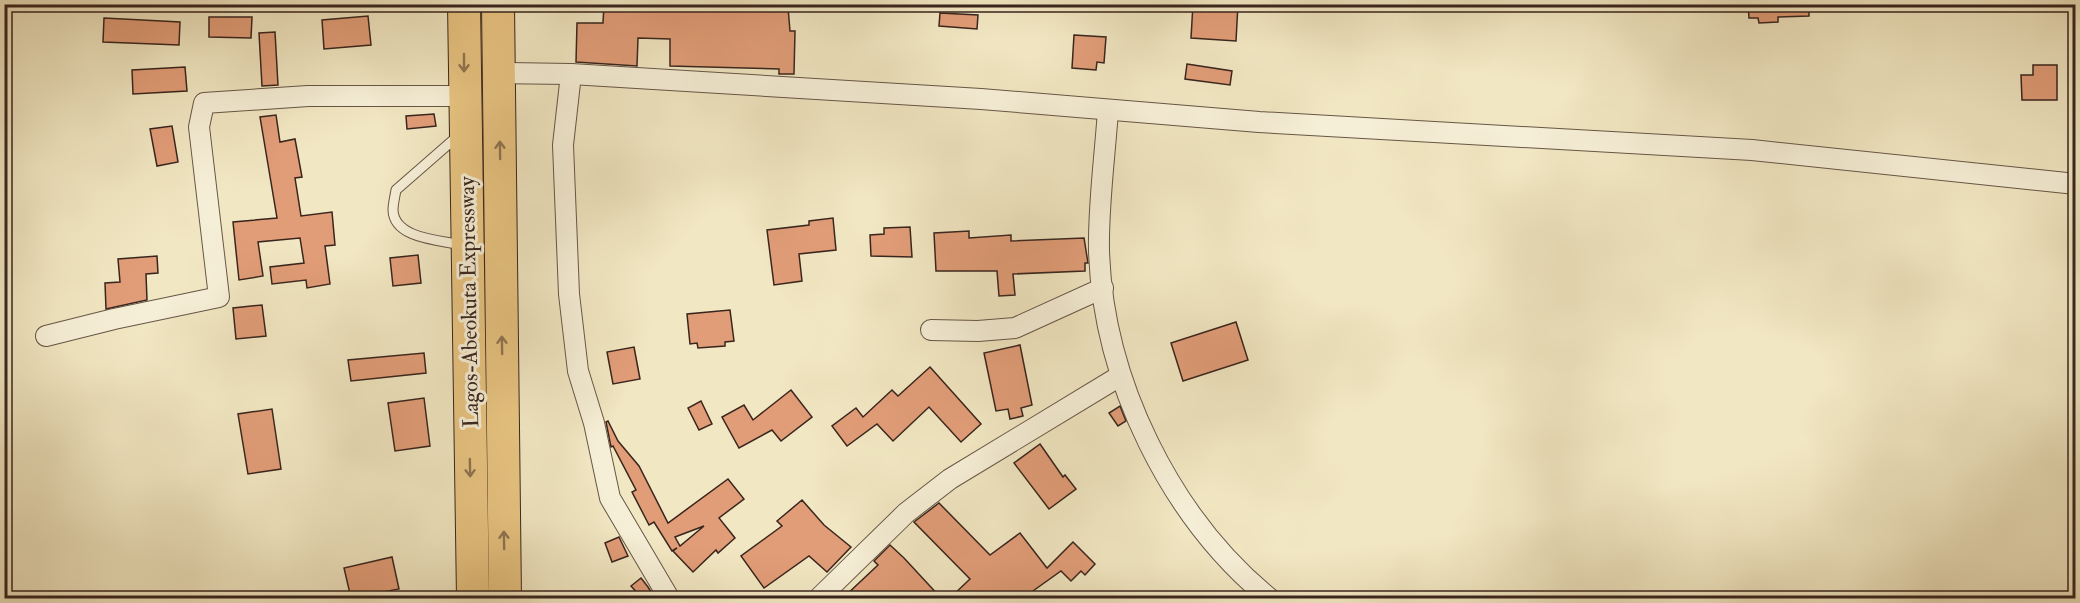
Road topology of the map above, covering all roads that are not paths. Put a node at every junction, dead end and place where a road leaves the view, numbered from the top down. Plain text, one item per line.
1 (464, 4) edge
2 (498, 4) edge
3 (499, 73) junction
4 (571, 74) junction
5 (464, 96) junction
6 (1108, 110) junction
7 (465, 130) junction
8 (2076, 184) edge
9 (467, 246) junction
10 (1103, 288) junction
11 (930, 330) dead end
12 (46, 336) dead end
13 (1120, 376) junction
14 (472, 598) edge
15 (505, 598) edge
16 (669, 598) edge
17 (819, 598) edge
18 (1269, 598) edge

1 -> 5 highway, Lagos-Abeokuta Expressway
2 - 3 highway, Lagos-Abeokuta Expressway
3 - 4 street
15 -> 3 highway, Lagos-Abeokuta Expressway
4 - 6 street
4 - 16 street
5 - 7 highway, Lagos-Abeokuta Expressway
5 - 12 street
6 - 8 street
6 - 10 street
7 - 9 highway, Lagos-Abeokuta Expressway
7 - 9 lane
9 -> 14 highway, Lagos-Abeokuta Expressway
10 - 11 street
10 - 13 street
13 - 17 street
13 - 18 street

